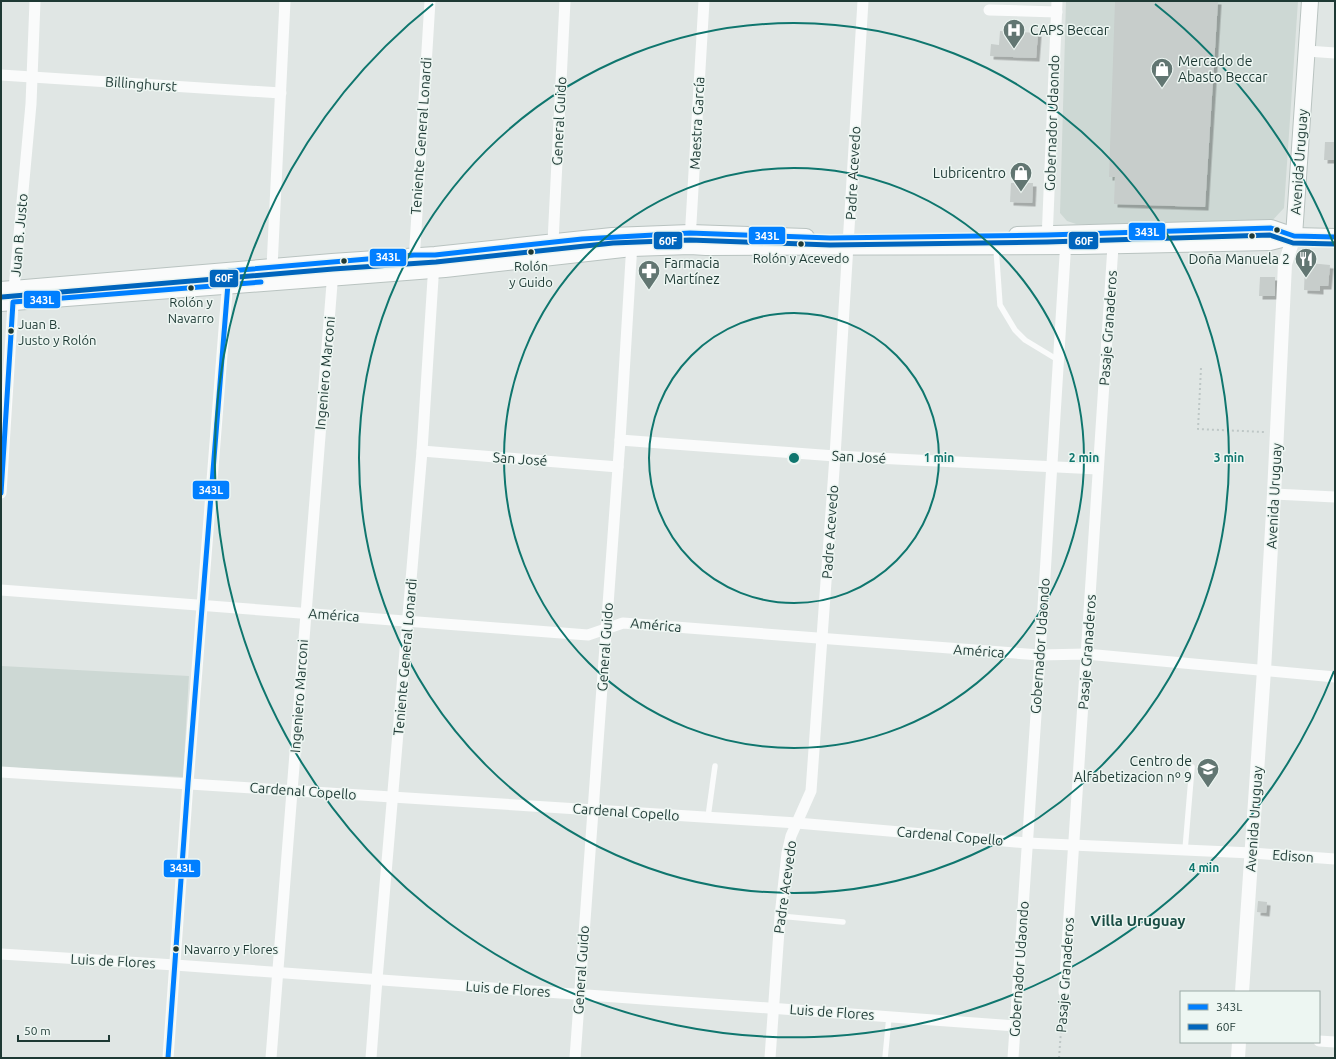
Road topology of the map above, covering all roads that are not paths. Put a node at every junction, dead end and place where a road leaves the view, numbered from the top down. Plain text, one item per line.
1 (35, 1) edge
2 (285, 1) edge
3 (430, 1) edge
4 (565, 1) edge
5 (704, 1) edge
6 (863, 1) edge
7 (1310, 1) edge
8 (1057, 6) edge
9 (988, 10) dead end
10 (1306, 51) junction
11 (1335, 53) edge
12 (1, 75) edge
13 (32, 76) junction
14 (281, 93) junction
15 (1294, 236) junction
16 (1335, 237) edge
17 (690, 240) junction
18 (1047, 240) junction
19 (1066, 240) junction
20 (553, 242) junction
21 (632, 242) junction
22 (848, 242) junction
23 (996, 246) junction
24 (1113, 246) junction
25 (414, 255) junction
26 (434, 262) junction
27 (272, 267) junction
28 (332, 270) junction
29 (413, 271) junction
30 (228, 278) junction
31 (7, 296) edge
32 (1058, 360) junction
33 (620, 440) junction
34 (422, 451) junction
35 (835, 456) junction
36 (618, 467) junction
37 (1052, 467) junction
38 (1098, 469) junction
39 (1, 493) edge
40 (1274, 494) junction
41 (1335, 497) edge
42 (1, 590) edge
43 (203, 606) junction
44 (305, 613) junction
45 (408, 621) junction
46 (606, 627) junction
47 (823, 639) junction
48 (1086, 654) junction
49 (1040, 655) junction
50 (1264, 670) junction
51 (1335, 676) edge
52 (714, 766) dead end
53 (1192, 767) dead end
54 (1, 772) edge
55 (188, 783) junction
56 (292, 790) junction
57 (392, 797) junction
58 (593, 810) junction
59 (708, 817) junction
60 (797, 823) junction
61 (1027, 843) junction
62 (1074, 845) junction
63 (1185, 850) junction
64 (1252, 853) junction
65 (1335, 859) edge
66 (780, 916) junction
67 (843, 922) dead end
68 (1, 954) edge
69 (175, 965) junction
70 (278, 972) junction
71 (377, 979) junction
72 (1242, 991) edge
73 (1064, 992) road end
74 (580, 994) junction
75 (773, 1008) junction
76 (889, 1016) junction
77 (1016, 1026) junction
78 (1320, 1041) edge
79 (1335, 1042) edge
80 (1239, 1043) edge
81 (168, 1058) edge
82 (271, 1058) edge
83 (371, 1058) edge
84 (575, 1058) edge
85 (770, 1058) edge
86 (885, 1058) edge
87 (1014, 1058) edge
88 (1238, 1058) edge

1 - 13 street, Juan B. Justo
2 - 14 street
3 - 25 street, Teniente General Lonardi
4 - 20 street, General Guido
5 - 17 street, Maestra García
6 - 22 street, Padre Acevedo
7 - 10 main road, Avenida Uruguay
8 - 9 street
8 - 18 street, Gobernador Udaondo
10 - 11 street
10 - 15 main road, Avenida Uruguay
12 - 13 street, Billinghurst
13 - 14 street, Billinghurst
13 - 31 street, Juan B. Justo
14 - 27 street
15 - 16 main road
15 - 19 main road
15 - 24 main road
15 - 40 street, Avenida Uruguay
17 - 21 main road
17 - 22 main road
18 - 19 main road
18 - 22 main road
18 - 23 main road
19 - 24 main road
19 - 32 street, Gobernador Udaondo
20 - 21 main road
20 - 26 main road
21 - 26 main road
21 - 33 street, General Guido
22 - 23 main road
22 - 35 street, Padre Acevedo
23 - 32 lane
24 - 38 street, Pasaje Granaderos
25 - 26 main road
25 - 28 main road
25 - 29 street, Teniente General Lonardi
26 - 29 main road
26 - 34 street, Teniente General Lonardi
27 - 28 main road
27 - 30 main road
28 - 29 main road
28 - 30 main road
28 - 44 street, Ingeniero Marconi
30 - 31 main road
30 - 43 street
31 - 39 street, Juan B. Justo
32 - 37 street, Gobernador Udaondo
33 - 35 street, San José
33 - 36 street, General Guido
34 - 36 street, San José
34 - 45 street, Teniente General Lonardi
35 - 37 street, San José
35 - 47 street, Padre Acevedo
36 - 46 street, General Guido
37 - 38 street, San José
37 - 49 street, Gobernador Udaondo
38 - 48 street, Pasaje Granaderos
40 - 41 street
40 - 50 street, Avenida Uruguay
42 - 43 street, América
43 - 44 street, América
43 - 55 street
44 - 45 street, América
44 - 56 street, Ingeniero Marconi
45 - 46 street, América
45 - 57 street, Teniente General Lonardi
46 - 47 street, América
46 - 58 street, General Guido
47 - 49 street, América
47 - 60 street, Padre Acevedo
48 - 49 street, América
48 - 50 street, América
48 - 62 street, Pasaje Granaderos
49 - 61 street, Gobernador Udaondo
50 - 51 street, América
50 - 64 street, Avenida Uruguay
52 - 59 lane
53 - 63 lane
54 - 55 street, Cardenal Copello
55 - 56 street, Cardenal Copello
55 - 69 street
56 - 57 street, Cardenal Copello
56 - 70 street, Ingeniero Marconi
57 - 58 street, Cardenal Copello
57 - 71 street, Teniente General Lonardi
58 - 59 street, Cardenal Copello
58 - 74 street, General Guido
59 - 60 street, Cardenal Copello
60 - 61 street, Cardenal Copello
60 - 66 street, Padre Acevedo
61 - 62 street, Cardenal Copello
61 - 77 street, Gobernador Udaondo
62 - 63 street, Cardenal Copello
62 - 73 street, Pasaje Granaderos
63 - 64 street, Cardenal Copello
64 - 65 street, Edison
64 - 72 street, Avenida Uruguay
66 - 67 lane
66 - 75 street, Padre Acevedo
68 - 69 street, Luis de Flores
69 - 70 street, Luis de Flores
69 - 81 street
70 - 71 street, Luis de Flores
70 - 82 street, Ingeniero Marconi
71 - 74 street, Luis de Flores
71 - 83 street, Teniente General Lonardi
74 - 75 street, Luis de Flores
74 - 84 street, General Guido
75 - 76 street, Luis de Flores
75 - 85 street, Padre Acevedo
76 - 77 street, Luis de Flores
76 - 86 lane
77 - 87 street, Gobernador Udaondo
78 - 79 street
80 - 88 street

